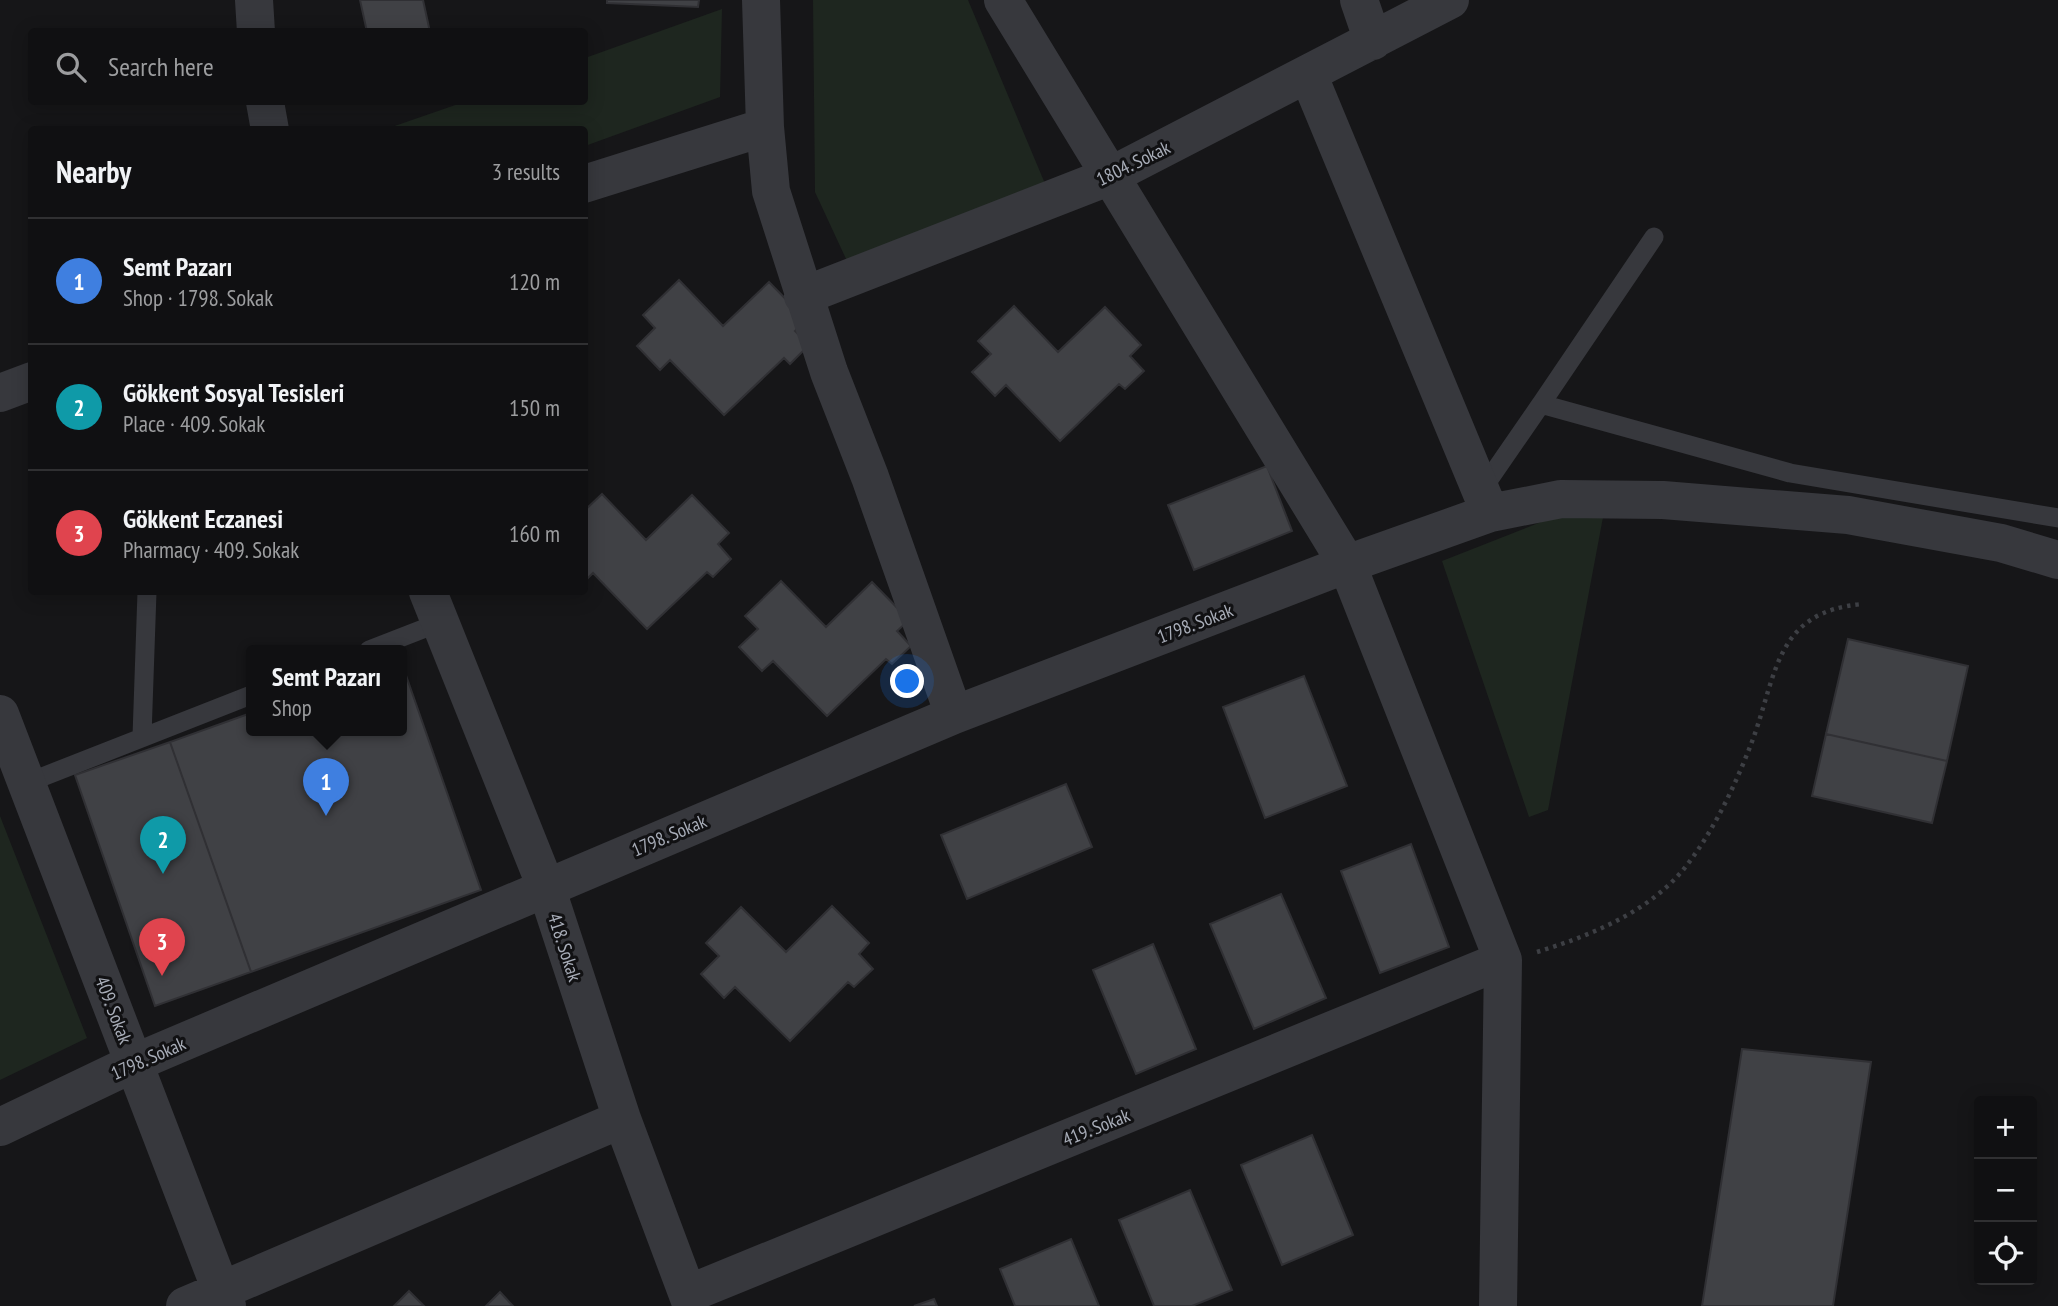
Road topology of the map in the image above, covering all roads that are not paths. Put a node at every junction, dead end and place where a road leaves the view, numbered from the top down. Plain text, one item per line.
1 (254, 0) edge
2 (761, 0) edge
3 (1003, 0) edge
4 (1359, 0) edge
5 (1450, 0) edge
6 (256, 28) edge
7 (1373, 41) junction
8 (1308, 74) junction
9 (266, 105) edge
10 (269, 126) edge
11 (765, 127) junction
12 (1108, 177) junction
13 (588, 183) edge
14 (1654, 237) dead end
15 (803, 296) junction
16 (28, 382) edge
17 (0, 393) edge
18 (1541, 404) junction
19 (1486, 502) junction
20 (2058, 518) edge
21 (2058, 560) edge
22 (1347, 564) junction
23 (147, 595) edge
24 (435, 607) edge
25 (377, 645) edge
26 (246, 697) edge
27 (0, 714) edge
28 (954, 715) junction
29 (142, 736) junction
30 (27, 783) junction
31 (546, 887) junction
32 (1503, 960) junction
33 (134, 1063) junction
34 (622, 1119) junction
35 (0, 1127) edge
36 (224, 1298) edge
37 (690, 1300) edge
38 (186, 1306) edge
39 (1498, 1306) edge

1 - 6 street
2 - 11 street
3 - 12 street
4 - 7 street
5 - 7 street, 1804. Sokak
7 - 8 street, 1804. Sokak
8 - 12 street, 1804. Sokak
8 - 19 street
9 - 10 street
11 - 13 street
11 - 15 street
12 - 15 street, 1804. Sokak
12 - 22 street
14 - 18 lane
15 - 28 street
16 - 17 street
18 - 19 lane
18 - 20 lane
19 - 21 street, 1798. Sokak
19 - 22 street, 1798. Sokak
22 - 28 street, 1798. Sokak
22 - 32 street
23 - 29 lane
24 - 25 lane
24 - 31 street, 418. Sokak
26 - 29 lane
27 - 30 street, 409. Sokak
28 - 31 street, 1798. Sokak
29 - 30 lane
30 - 33 street, 409. Sokak
31 - 33 street, 1798. Sokak
31 - 34 street, 418. Sokak
32 - 37 street, 419. Sokak
32 - 39 street
33 - 35 street, 1798. Sokak
33 - 36 street, 409. Sokak
34 - 36 street
34 - 37 street, 418. Sokak
36 - 38 street

